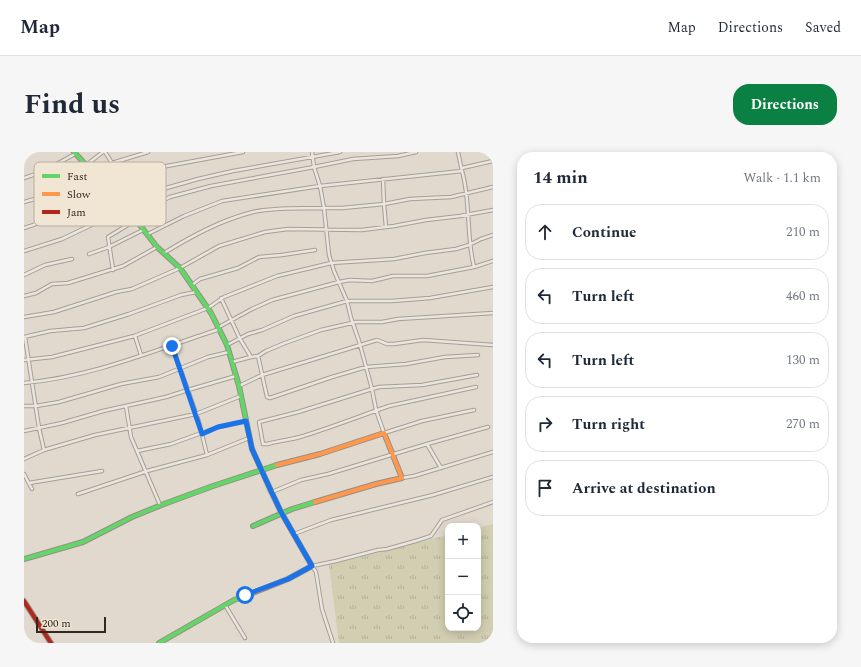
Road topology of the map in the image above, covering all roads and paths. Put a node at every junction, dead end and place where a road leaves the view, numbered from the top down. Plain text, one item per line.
1 (104, 152) edge
2 (148, 152) edge
3 (243, 152) edge
4 (312, 152) edge
5 (340, 152) edge
6 (416, 152) edge
7 (458, 152) edge
8 (75, 153) edge
9 (314, 156) junction
10 (493, 160) edge
11 (59, 162) edge
12 (83, 162) edge
13 (91, 162) edge
14 (111, 162) edge
15 (115, 162) edge
16 (166, 166) edge
17 (314, 167) junction
18 (462, 169) junction
19 (34, 175) edge
20 (24, 178) edge
21 (383, 179) junction
22 (320, 186) junction
23 (493, 187) edge
24 (166, 188) edge
25 (466, 193) junction
26 (34, 199) edge
27 (166, 199) edge
28 (24, 202) edge
29 (384, 204) junction
30 (324, 208) junction
31 (493, 210) edge
32 (467, 214) junction
33 (34, 224) edge
34 (166, 225) edge
35 (89, 226) edge
36 (126, 226) edge
37 (141, 226) edge
38 (164, 226) edge
39 (386, 227) junction
40 (24, 228) edge
41 (326, 229) junction
42 (144, 230) junction
43 (148, 234) junction
44 (493, 236) edge
45 (469, 245) junction
46 (109, 247) junction
47 (157, 247) junction
48 (315, 250) dead end
49 (24, 251) edge
50 (163, 253) junction
51 (90, 254) dead end
52 (72, 259) dead end
53 (493, 261) edge
54 (331, 263) junction
55 (474, 267) junction
56 (180, 268) junction
57 (113, 270) junction
58 (24, 275) edge
59 (339, 282) junction
60 (192, 285) junction
61 (493, 287) edge
62 (196, 292) junction
63 (24, 296) edge
64 (221, 298) junction
65 (347, 301) junction
66 (208, 308) junction
67 (493, 313) edge
68 (24, 317) edge
69 (232, 321) junction
70 (352, 323) junction
71 (220, 328) junction
72 (135, 336) junction
73 (25, 337) edge
74 (240, 339) junction
75 (227, 345) junction
76 (493, 345) edge
77 (172, 346) junction
78 (360, 346) junction
79 (229, 352) junction
80 (141, 355) junction
81 (478, 355) dead end
82 (258, 356) junction
83 (251, 357) junction
84 (28, 359) junction
85 (24, 360) edge
86 (232, 362) junction
87 (366, 367) junction
88 (180, 368) junction
89 (262, 375) junction
90 (476, 375) dead end
91 (236, 376) junction
92 (24, 383) edge
93 (32, 383) junction
94 (239, 386) junction
95 (476, 387) dead end
96 (372, 389) junction
97 (188, 390) junction
98 (241, 396) junction
99 (24, 406) edge
100 (36, 406) junction
101 (126, 406) junction
102 (376, 410) junction
103 (474, 410) dead end
104 (196, 414) junction
105 (246, 421) junction
106 (488, 427) dead end
107 (39, 428) junction
108 (130, 428) junction
109 (24, 431) edge
110 (384, 433) junction
111 (202, 434) junction
112 (249, 438) junction
113 (427, 444) junction
114 (44, 450) junction
115 (137, 451) junction
116 (493, 452) edge
117 (392, 454) junction
118 (207, 455) junction
119 (24, 459) edge
120 (441, 468) junction
121 (262, 470) junction
122 (102, 471) dead end
123 (147, 471) junction
124 (24, 474) edge
125 (493, 476) edge
126 (402, 478) junction
127 (29, 483) junction
128 (32, 489) dead end
129 (272, 492) junction
130 (78, 494) dead end
131 (493, 502) edge
132 (161, 505) junction
133 (281, 512) junction
134 (252, 526) dead end
135 (294, 534) junction
136 (24, 559) edge
137 (312, 566) junction
138 (24, 601) edge
139 (225, 605) junction
140 (245, 638) dead end
141 (51, 643) edge
142 (159, 643) edge
143 (332, 643) edge

1 - 13 street
1 - 14 street
2 - 15 street
3 - 16 street
4 - 9 street
5 - 9 street
6 - 17 street
7 - 18 street
8 - 11 street
8 - 12 street
9 - 17 street
9 - 24 street
10 - 18 street
17 - 22 street
17 - 27 street
18 - 21 street
18 - 25 street
19 - 20 street
21 - 22 street
21 - 29 street
22 - 30 street
22 - 34 street
23 - 25 street
25 - 29 street
25 - 32 street
26 - 28 street
29 - 30 street
29 - 39 street
30 - 41 street
30 - 50 street
31 - 32 street
32 - 39 street
32 - 45 street
33 - 40 street
35 - 49 street
36 - 46 street
37 - 42 street
38 - 43 street
39 - 41 street
41 - 54 street
41 - 56 street
42 - 43 street
42 - 46 street
43 - 47 street
44 - 45 street
45 - 54 street
45 - 55 street
46 - 51 street
46 - 57 street
47 - 50 street
47 - 57 street
48 - 60 street
50 - 56 street
52 - 58 street
53 - 55 street
54 - 59 street
54 - 64 street
55 - 59 street
56 - 60 street
56 - 68 street
57 - 63 street
59 - 65 street
59 - 69 street
60 - 62 street
61 - 65 street
62 - 66 street
62 - 73 street
64 - 66 street
64 - 69 street
65 - 70 street
65 - 74 street
66 - 71 street
66 - 72 street
67 - 70 street
69 - 71 street
69 - 74 street
70 - 78 street
70 - 82 street
71 - 75 street
71 - 77 street
72 - 80 street
72 - 84 street
73 - 84 street
74 - 75 street
74 - 83 street
75 - 79 street
76 - 78 street
77 - 80 street
77 - 88 street
78 - 87 street
78 - 89 street
79 - 86 street
79 - 88 street
80 - 93 street
81 - 87 street
82 - 83 street
82 - 89 street
83 - 86 street
84 - 85 street
84 - 93 street
86 - 91 street
87 - 89 street
87 - 96 street
88 - 97 street
88 - 100 street
89 - 94 street
90 - 96 street
91 - 94 street
91 - 97 street
92 - 93 street
93 - 100 street
94 - 98 street
95 - 102 street
96 - 102 street
96 - 102 street
97 - 101 street
97 - 104 street
98 - 104 street
98 - 105 street
99 - 100 street
100 - 107 street
101 - 107 street
101 - 108 street
102 - 110 street
103 - 110 street
104 - 108 street
104 - 111 street
105 - 111 street
105 - 112 street
106 - 113 street
107 - 109 street
107 - 114 street
108 - 114 street
108 - 115 street
110 - 117 street
110 - 121 street
111 - 115 street
111 - 118 street
112 - 118 street
112 - 121 street
113 - 117 street
113 - 120 street
114 - 119 street
115 - 123 street
116 - 120 street
117 - 126 street
117 - 129 street
118 - 123 street
120 - 126 street
121 - 129 street
121 - 132 street
122 - 127 street
123 - 130 street
123 - 132 street
124 - 127 street
125 - 135 street
126 - 133 street
127 - 128 street
129 - 133 street
131 - 137 street
132 - 136 street
133 - 134 street
133 - 135 street
135 - 137 street
137 - 139 street
137 - 143 street
138 - 141 street
139 - 140 street
139 - 142 street

